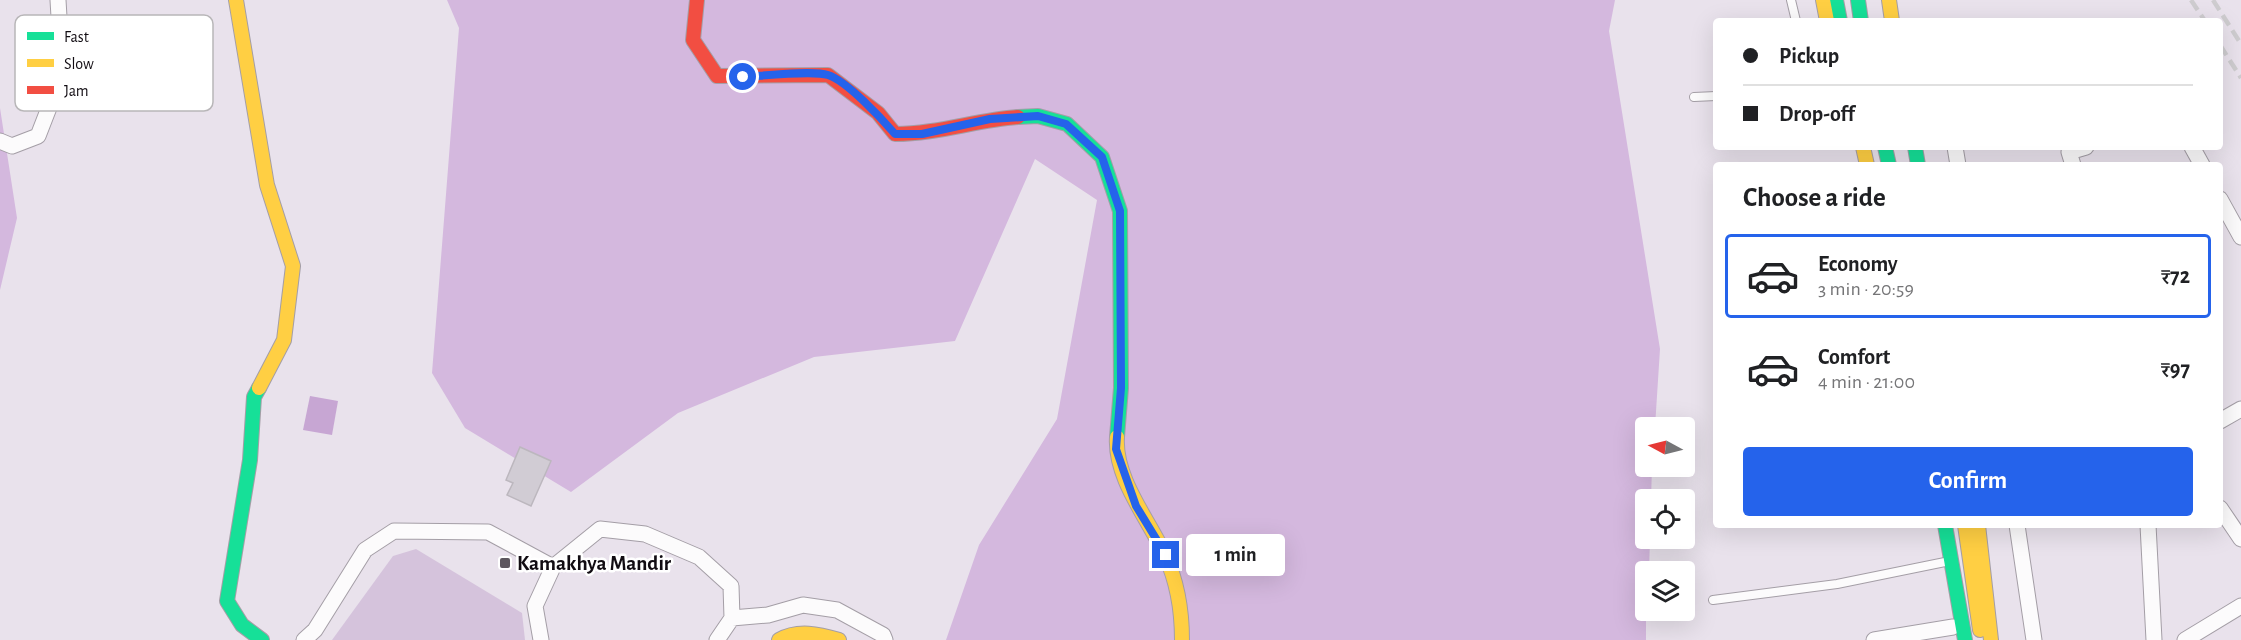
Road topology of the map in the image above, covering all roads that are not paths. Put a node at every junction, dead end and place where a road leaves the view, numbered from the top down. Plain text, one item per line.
1 (58, 0) edge
2 (236, 0) edge
3 (697, 0) edge
4 (1791, 0) edge
5 (1823, 0) edge
6 (1836, 0) edge
7 (1858, 0) edge
8 (1889, 0) edge
9 (59, 15) edge
10 (1795, 18) edge
11 (1826, 18) edge
12 (1839, 18) edge
13 (1861, 18) edge
14 (1892, 18) edge
15 (1713, 96) edge
16 (1694, 97) dead end
17 (48, 111) edge
18 (0, 141) edge
19 (2076, 150) edge
20 (2072, 162) edge
21 (2223, 204) edge
22 (2241, 237) edge
23 (2241, 409) edge
24 (2223, 419) edge
25 (2223, 512) edge
26 (1938, 528) edge
27 (1945, 528) edge
28 (1965, 528) edge
29 (1978, 528) edge
30 (2017, 528) edge
31 (2148, 528) edge
32 (2241, 539) edge
33 (1945, 562) junction
34 (553, 567) junction
35 (1713, 600) dead end
36 (2241, 606) edge
37 (732, 618) junction
38 (1954, 633) edge
39 (262, 640) edge
40 (304, 640) edge
41 (541, 640) edge
42 (717, 640) edge
43 (779, 640) edge
44 (839, 640) edge
45 (885, 640) edge
46 (1182, 640) edge
47 (1874, 640) edge
48 (1965, 640) edge
49 (1981, 640) edge
50 (1991, 640) edge
51 (2034, 640) edge
52 (2154, 640) edge
53 (2185, 640) edge

1 - 9 street
2 - 39 street
3 - 46 street
4 - 10 lane
5 - 11 street
6 - 12 street
7 - 13 street
8 - 14 street
15 - 16 lane
17 - 18 street
19 - 20 street
21 - 22 street
23 - 24 street
25 - 32 street
26 - 33 street
27 - 48 street
28 - 49 street
29 - 50 street
30 - 51 street
31 - 52 street
33 - 35 lane
33 - 38 street
34 - 37 street
34 - 40 street
34 - 41 street
36 - 53 street
37 - 42 street
37 - 45 street
38 - 47 street
43 - 44 street

